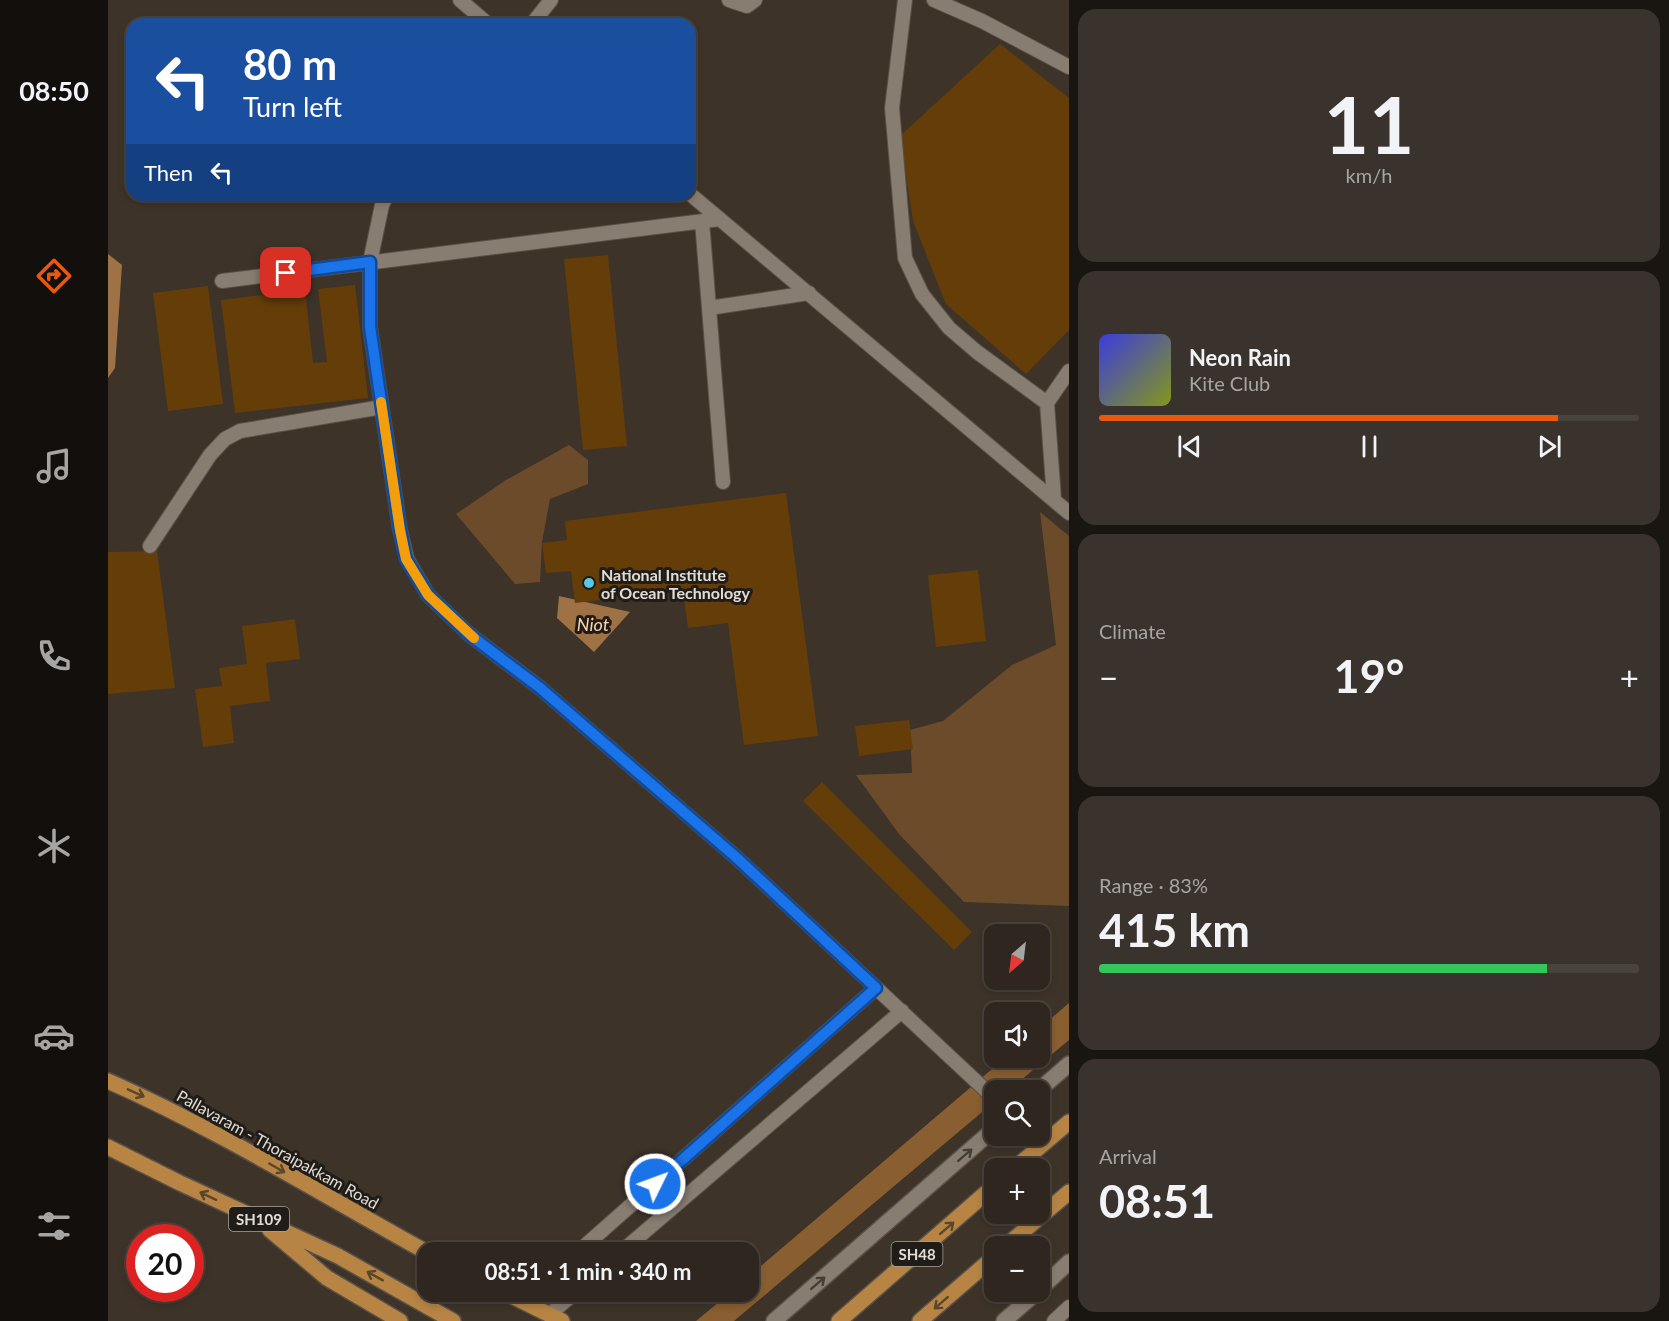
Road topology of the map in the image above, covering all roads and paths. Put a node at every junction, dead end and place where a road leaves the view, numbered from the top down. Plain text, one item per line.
1 (460, 0) edge
2 (551, 0) edge
3 (729, 0) edge
4 (755, 0) edge
5 (905, 0) edge
6 (934, 0) edge
7 (481, 18) edge
8 (537, 18) edge
9 (1069, 67) edge
10 (696, 199) edge
11 (384, 201) edge
12 (720, 219) junction
13 (702, 221) junction
14 (370, 262) junction
15 (222, 281) dead end
16 (809, 293) junction
17 (709, 308) junction
18 (1069, 371) edge
19 (1047, 403) junction
20 (382, 407) junction
21 (723, 482) dead end
22 (1054, 499) junction
23 (1069, 513) edge
24 (150, 546) dead end
25 (876, 988) junction
26 (902, 1011) junction
27 (1069, 1064) edge
28 (1050, 1080) edge
29 (108, 1081) edge
30 (984, 1089) edge
31 (1069, 1122) edge
32 (984, 1138) edge
33 (108, 1147) edge
34 (1027, 1158) edge
35 (1069, 1192) edge
36 (984, 1195) edge
37 (255, 1218) junction
38 (1018, 1236) edge
39 (589, 1242) edge
40 (633, 1242) edge
41 (417, 1247) edge
42 (1069, 1262) edge
43 (984, 1266) edge
44 (1050, 1279) edge
45 (536, 1302) edge
46 (568, 1302) edge
47 (1026, 1302) edge
48 (1069, 1307) edge
49 (556, 1318) edge
50 (399, 1320) edge
51 (1007, 1320) edge
52 (453, 1321) edge
53 (774, 1321) edge
54 (839, 1321) edge
55 (920, 1321) edge
56 (1054, 1321) edge

1 - 7 lane
2 - 8 lane
3 - 4 lane
5 - 19 lane
6 - 9 lane
10 - 12 lane
11 - 14 lane
12 - 13 lane
12 - 16 lane
13 - 14 lane
13 - 17 lane
14 - 15 lane
14 - 20 lane
16 - 17 lane
16 - 22 lane
17 - 21 lane
18 - 19 lane
19 - 22 lane
20 - 24 lane
20 - 25 lane
22 - 23 lane
25 - 26 lane
25 - 39 lane
26 - 30 lane
26 - 40 lane
27 - 28 street
29 -> 41 main road, Pallavaram - Thoraipakkam Road
31 - 34 main road
53 -> 32 street
37 -> 33 main road, SH109
35 - 38 main road
54 -> 36 main road, SH48
37 - 50 main road
52 -> 37 main road, SH109
42 - 44 street
43 -> 55 main road
45 - 49 main road
46 - 49 lane
47 - 51 street
48 - 56 lane

